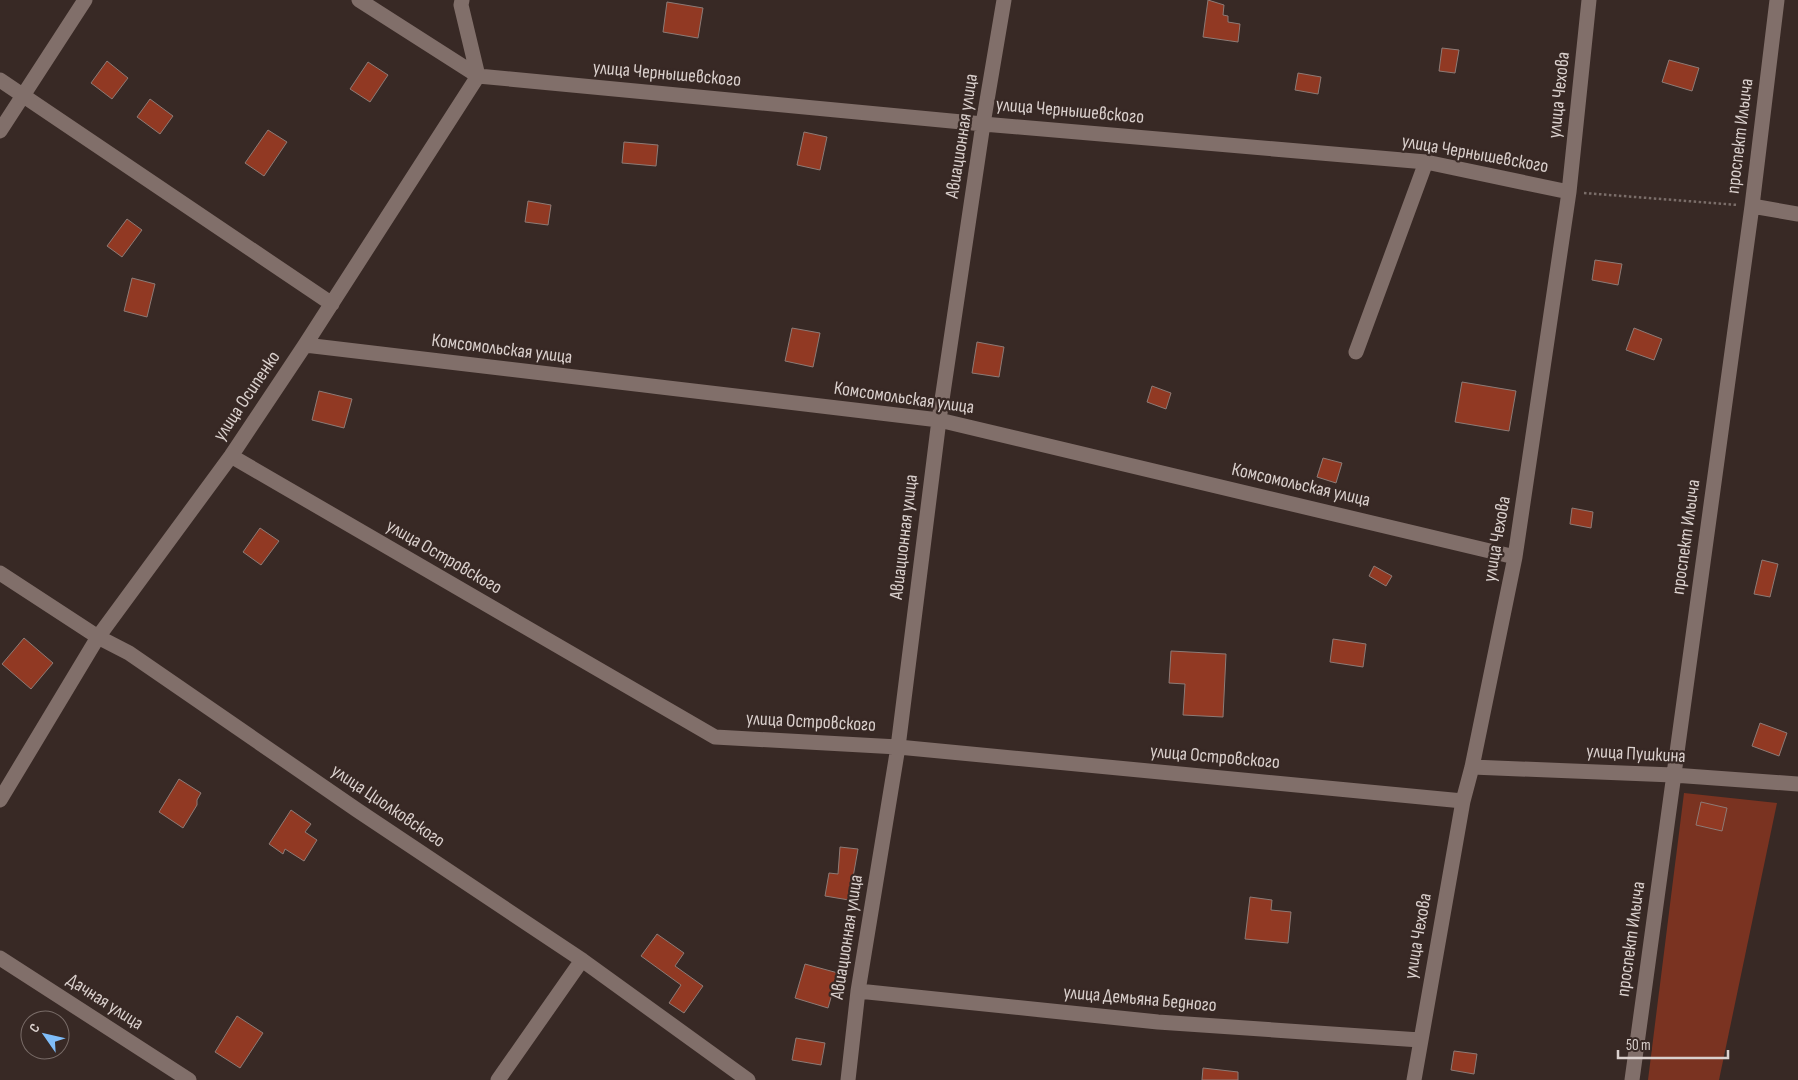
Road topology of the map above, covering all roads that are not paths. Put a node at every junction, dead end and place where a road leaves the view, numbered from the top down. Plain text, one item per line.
1 (85, 0) edge
2 (359, 0) edge
3 (462, 0) edge
4 (1004, 0) edge
5 (1589, 0) edge
6 (1778, 0) edge
7 (478, 76) junction
8 (0, 80) edge
9 (24, 95) junction
10 (983, 124) junction
11 (0, 131) edge
12 (1426, 162) junction
13 (1569, 192) junction
14 (1752, 206) junction
15 (1798, 214) edge
16 (332, 304) junction
17 (305, 346) junction
18 (1356, 352) dead end
19 (939, 420) junction
20 (231, 456) junction
21 (1515, 557) junction
22 (0, 573) edge
23 (98, 637) junction
24 (898, 747) junction
25 (1472, 767) junction
26 (1673, 775) junction
27 (1798, 784) edge
28 (0, 800) edge
29 (1462, 801) junction
30 (0, 958) edge
31 (582, 960) junction
32 (858, 991) junction
33 (1420, 1040) junction
34 (189, 1080) edge
35 (498, 1080) edge
36 (748, 1080) edge
37 (848, 1080) edge
38 (1414, 1080) edge
39 (1632, 1080) edge

1 - 9 street
2 - 7 street, улица Чернышевского
3 - 7 street
4 - 10 street, Авиационная улица
5 - 13 street, улица Чехова
6 - 14 street, проспект Ильича
7 - 10 street, улица Чернышевского
7 - 16 street, улица Осипенко
8 - 9 street
9 - 11 street
9 - 16 street
10 - 12 street, улица Чернышевского
10 - 19 street, Авиационная улица
12 - 13 street, улица Чернышевского
12 - 18 street
13 - 21 street, улица Чехова
14 - 15 street
14 - 26 street, проспект Ильича
16 - 17 street, улица Осипенко
17 - 19 street, Комсомольская улица
17 - 20 street, улица Осипенко
19 - 21 street, Комсомольская улица
19 - 24 street, Авиационная улица
20 - 23 street, улица Осипенко
20 - 24 street, улица Островского
21 - 25 street, улица Чехова
22 - 23 street, улица Циолковского
23 - 28 street, улица Осипенко
23 - 31 street, улица Циолковского
24 - 29 street, улица Островского
24 - 32 street, Авиационная улица
25 - 26 street, улица Пушкина
25 - 29 street, улица Чехова
26 - 27 street, улица Пушкина
26 - 39 street, проспект Ильича
29 - 33 street, улица Чехова
30 - 34 street, Дачная улица
31 - 35 street
31 - 36 street, улица Циолковского
32 - 33 street, улица Демьяна Бедного
32 - 37 street, Авиационная улица
33 - 38 street, улица Чехова

